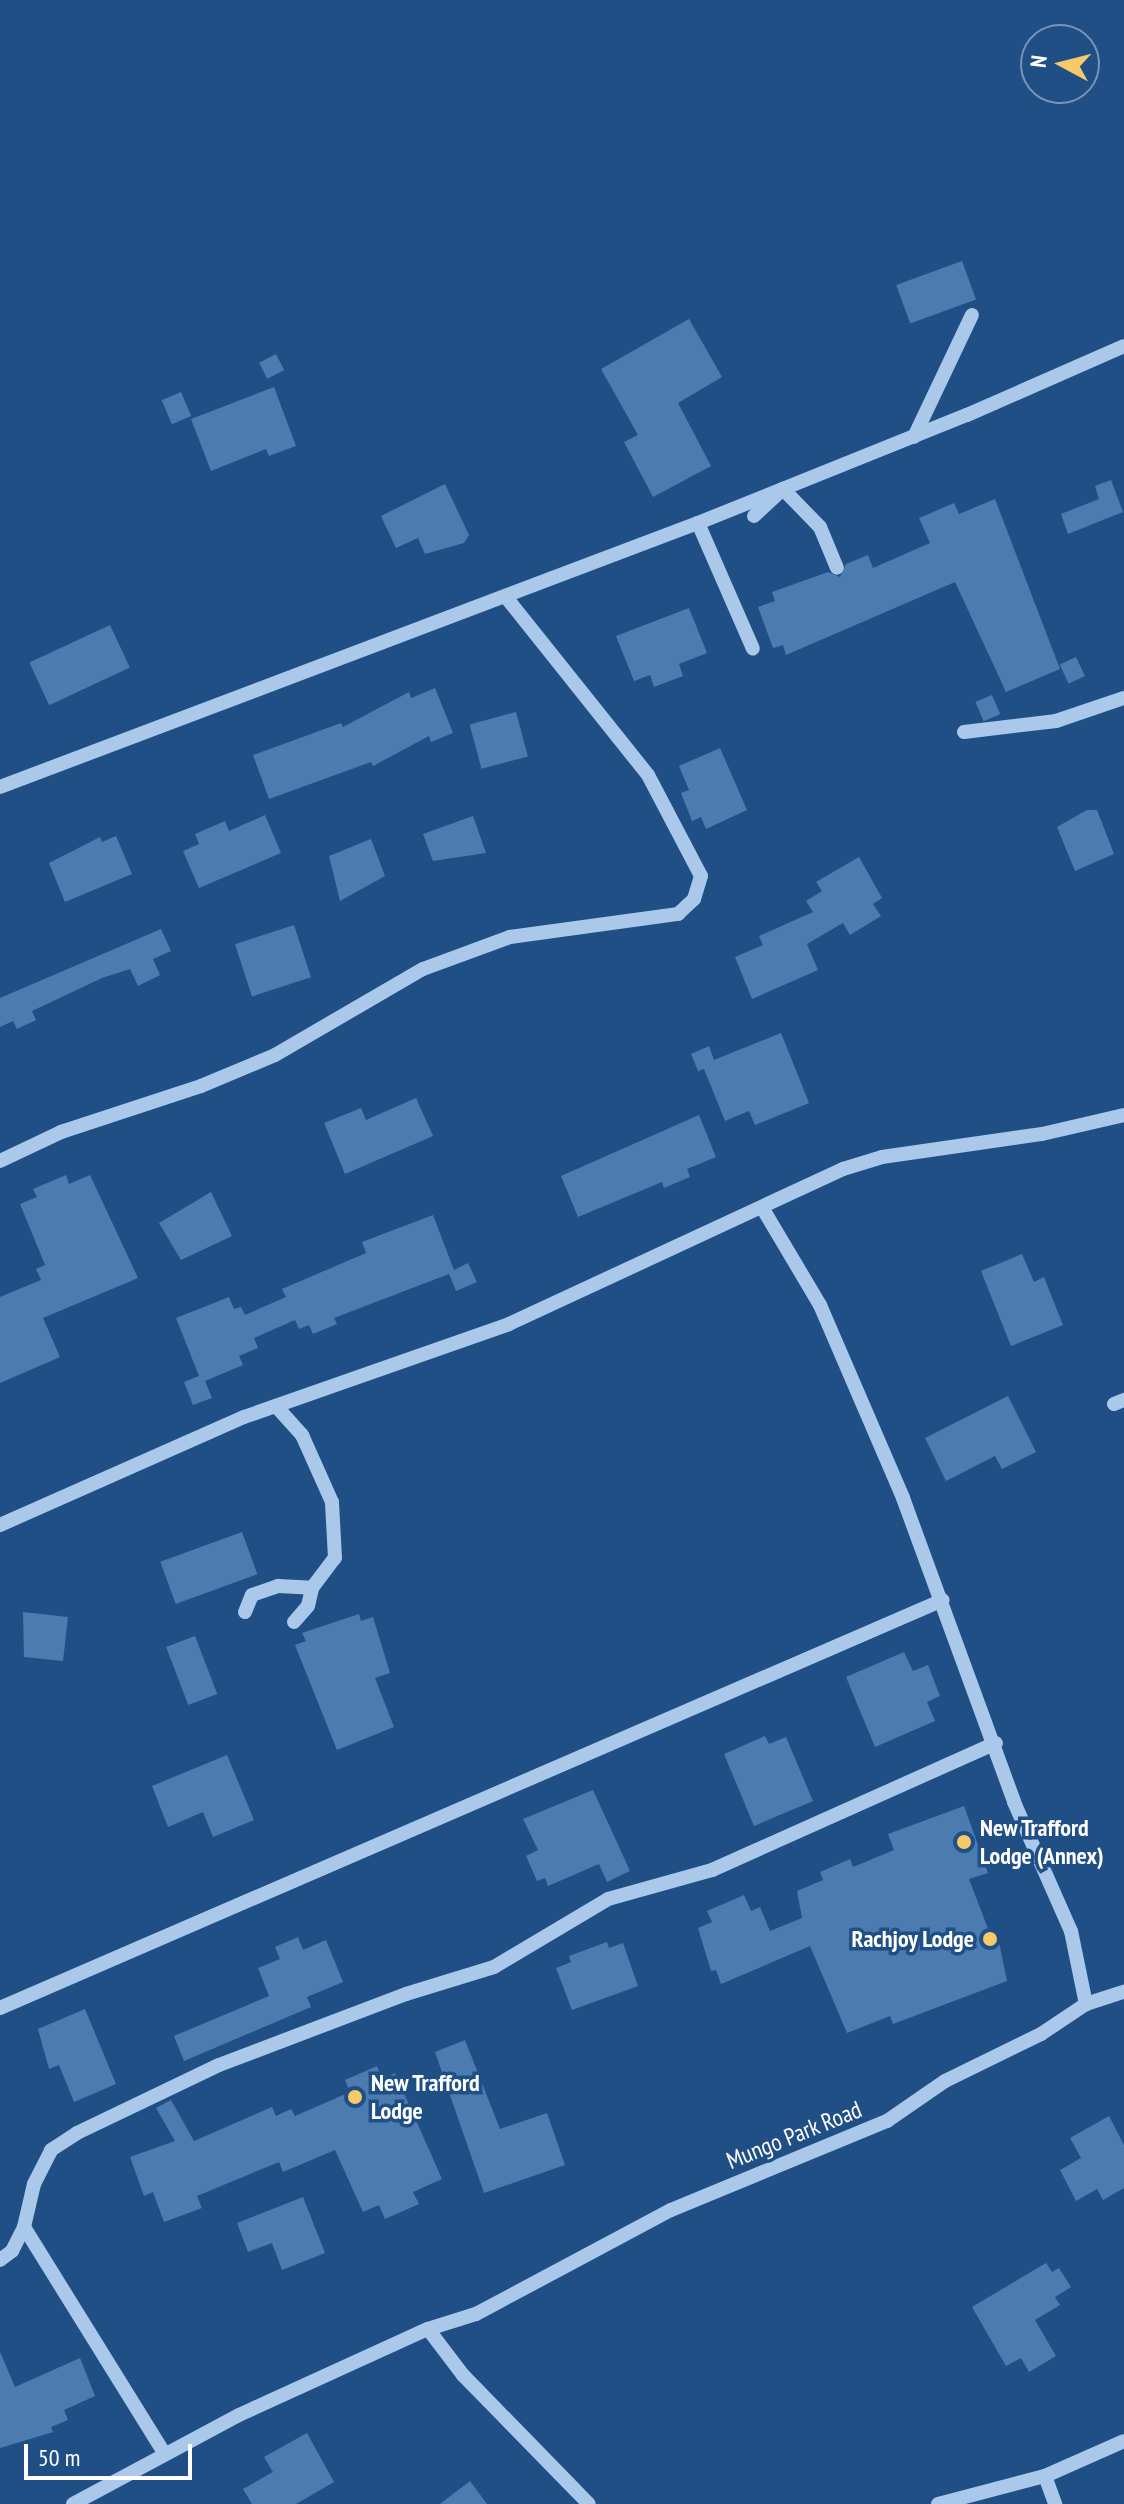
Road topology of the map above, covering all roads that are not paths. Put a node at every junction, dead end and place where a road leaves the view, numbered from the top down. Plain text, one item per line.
1 (972, 315) dead end
2 (1124, 346) edge
3 (914, 437) junction
4 (783, 489) junction
5 (754, 516) dead end
6 (698, 523) junction
7 (837, 568) dead end
8 (506, 597) junction
9 (753, 649) dead end
10 (1124, 698) edge
11 (964, 732) dead end
12 (0, 787) edge
13 (1124, 1115) edge
14 (0, 1161) edge
15 (763, 1209) junction
16 (276, 1406) junction
17 (0, 1525) edge
18 (312, 1588) junction
19 (943, 1600) junction
20 (245, 1612) dead end
21 (294, 1622) dead end
22 (996, 1743) junction
23 (1124, 1992) edge
24 (1086, 2004) junction
25 (0, 2008) edge
26 (24, 2227) junction
27 (0, 2260) edge
28 (428, 2329) junction
29 (1124, 2441) edge
30 (165, 2454) junction
31 (1045, 2476) junction
32 (73, 2504) edge
33 (589, 2504) edge
34 (938, 2504) edge
35 (1055, 2504) edge

1 - 3 street
2 - 3 street
3 - 4 street
4 - 5 street
4 - 6 street
4 - 7 street
6 - 8 street
6 - 9 street
8 - 12 street
8 - 14 street
10 - 11 street
13 - 15 street
15 - 16 street
15 - 19 street
16 - 17 street
16 - 18 street
18 - 20 street
18 - 21 street
19 - 22 street
19 - 25 street
22 - 24 street
22 - 26 street
23 - 24 street, Mungo Park Road
24 - 28 street, Mungo Park Road
26 - 27 street
26 - 30 street
28 - 30 street, Mungo Park Road
28 - 33 street
29 - 31 street
30 - 32 street, Mungo Park Road
31 - 34 street
31 - 35 street

